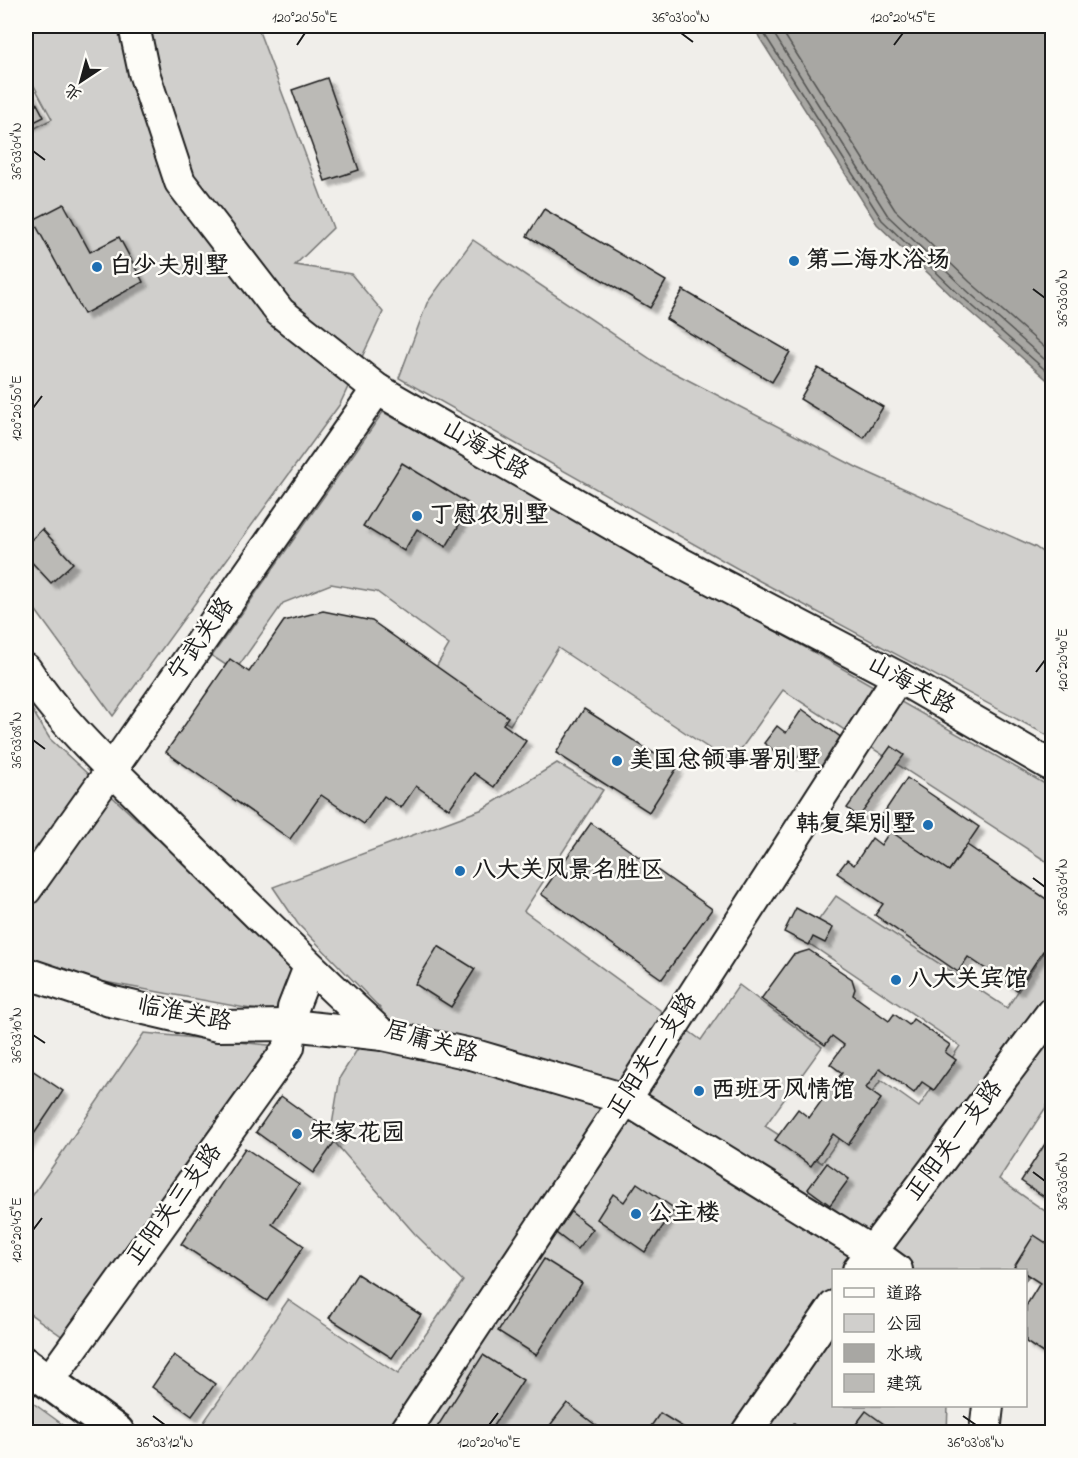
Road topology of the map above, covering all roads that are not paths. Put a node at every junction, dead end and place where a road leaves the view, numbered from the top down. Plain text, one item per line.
1 (134, 26) edge
2 (377, 389) junction
3 (26, 669) edge
4 (898, 677) junction
5 (1053, 766) edge
6 (112, 769) junction
7 (26, 890) edge
8 (309, 967) junction
9 (26, 974) edge
10 (1053, 1012) edge
11 (291, 1025) junction
12 (383, 1035) junction
13 (624, 1099) junction
14 (865, 1261) edge
15 (893, 1269) edge
16 (832, 1309) edge
17 (37, 1373) edge
18 (988, 1407) edge
19 (117, 1432) edge
20 (405, 1432) edge
21 (747, 1432) edge
22 (985, 1432) edge

1 - 2 street, 山海关路
2 - 4 street, 山海关路
2 - 6 street, 宁武关路
3 - 6 street, 居庸关路
4 - 5 street, 山海关路
4 - 13 street, 正阳关二支路
6 - 7 street, 宁武关路
6 - 8 street, 居庸关路
8 - 11 street, 正阳关三支路
8 - 12 street, 居庸关路
9 - 11 street, 临淮关路
10 - 14 street, 正阳关一支路
11 - 12 street, 临淮关路
11 - 17 street, 正阳关三支路
12 - 13 street, 居庸关路
13 - 14 street, 居庸关路
13 - 20 street, 正阳关二支路
14 - 15 street, 居庸关路
16 - 21 street
17 - 19 main road
18 - 22 street

